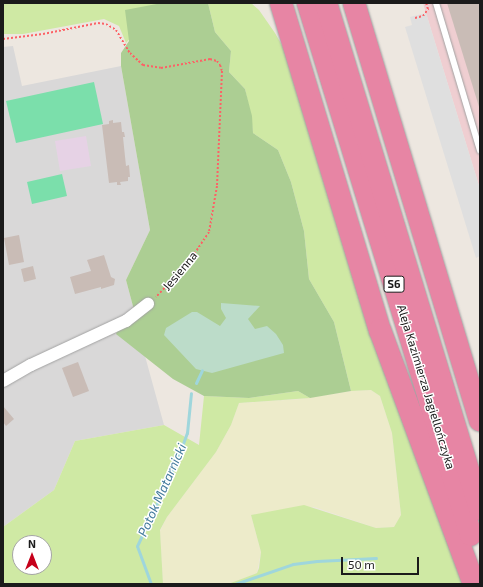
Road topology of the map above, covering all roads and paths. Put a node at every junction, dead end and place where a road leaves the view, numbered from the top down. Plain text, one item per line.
1 (354, 3) edge
2 (426, 3) edge
3 (436, 3) edge
4 (318, 5) edge
5 (279, 6) edge
6 (415, 18) dead end
7 (3, 39) edge
8 (480, 151) edge
9 (148, 304) joint
10 (466, 374) junction
11 (3, 381) edge
12 (480, 390) edge
13 (480, 420) edge
14 (480, 509) edge
15 (480, 565) edge
16 (474, 584) edge

1 - 10 highway
2 - 6 path
3 - 8 lane
4 - 14 highway, Aleja Kazimierza Jagiellończyka / S6
4 - 15 highway, Aleja Kazimierza Jagiellończyka / S6
5 - 16 highway
7 - 9 path, Jesienna
9 - 11 street
10 - 12 highway
10 - 13 highway

